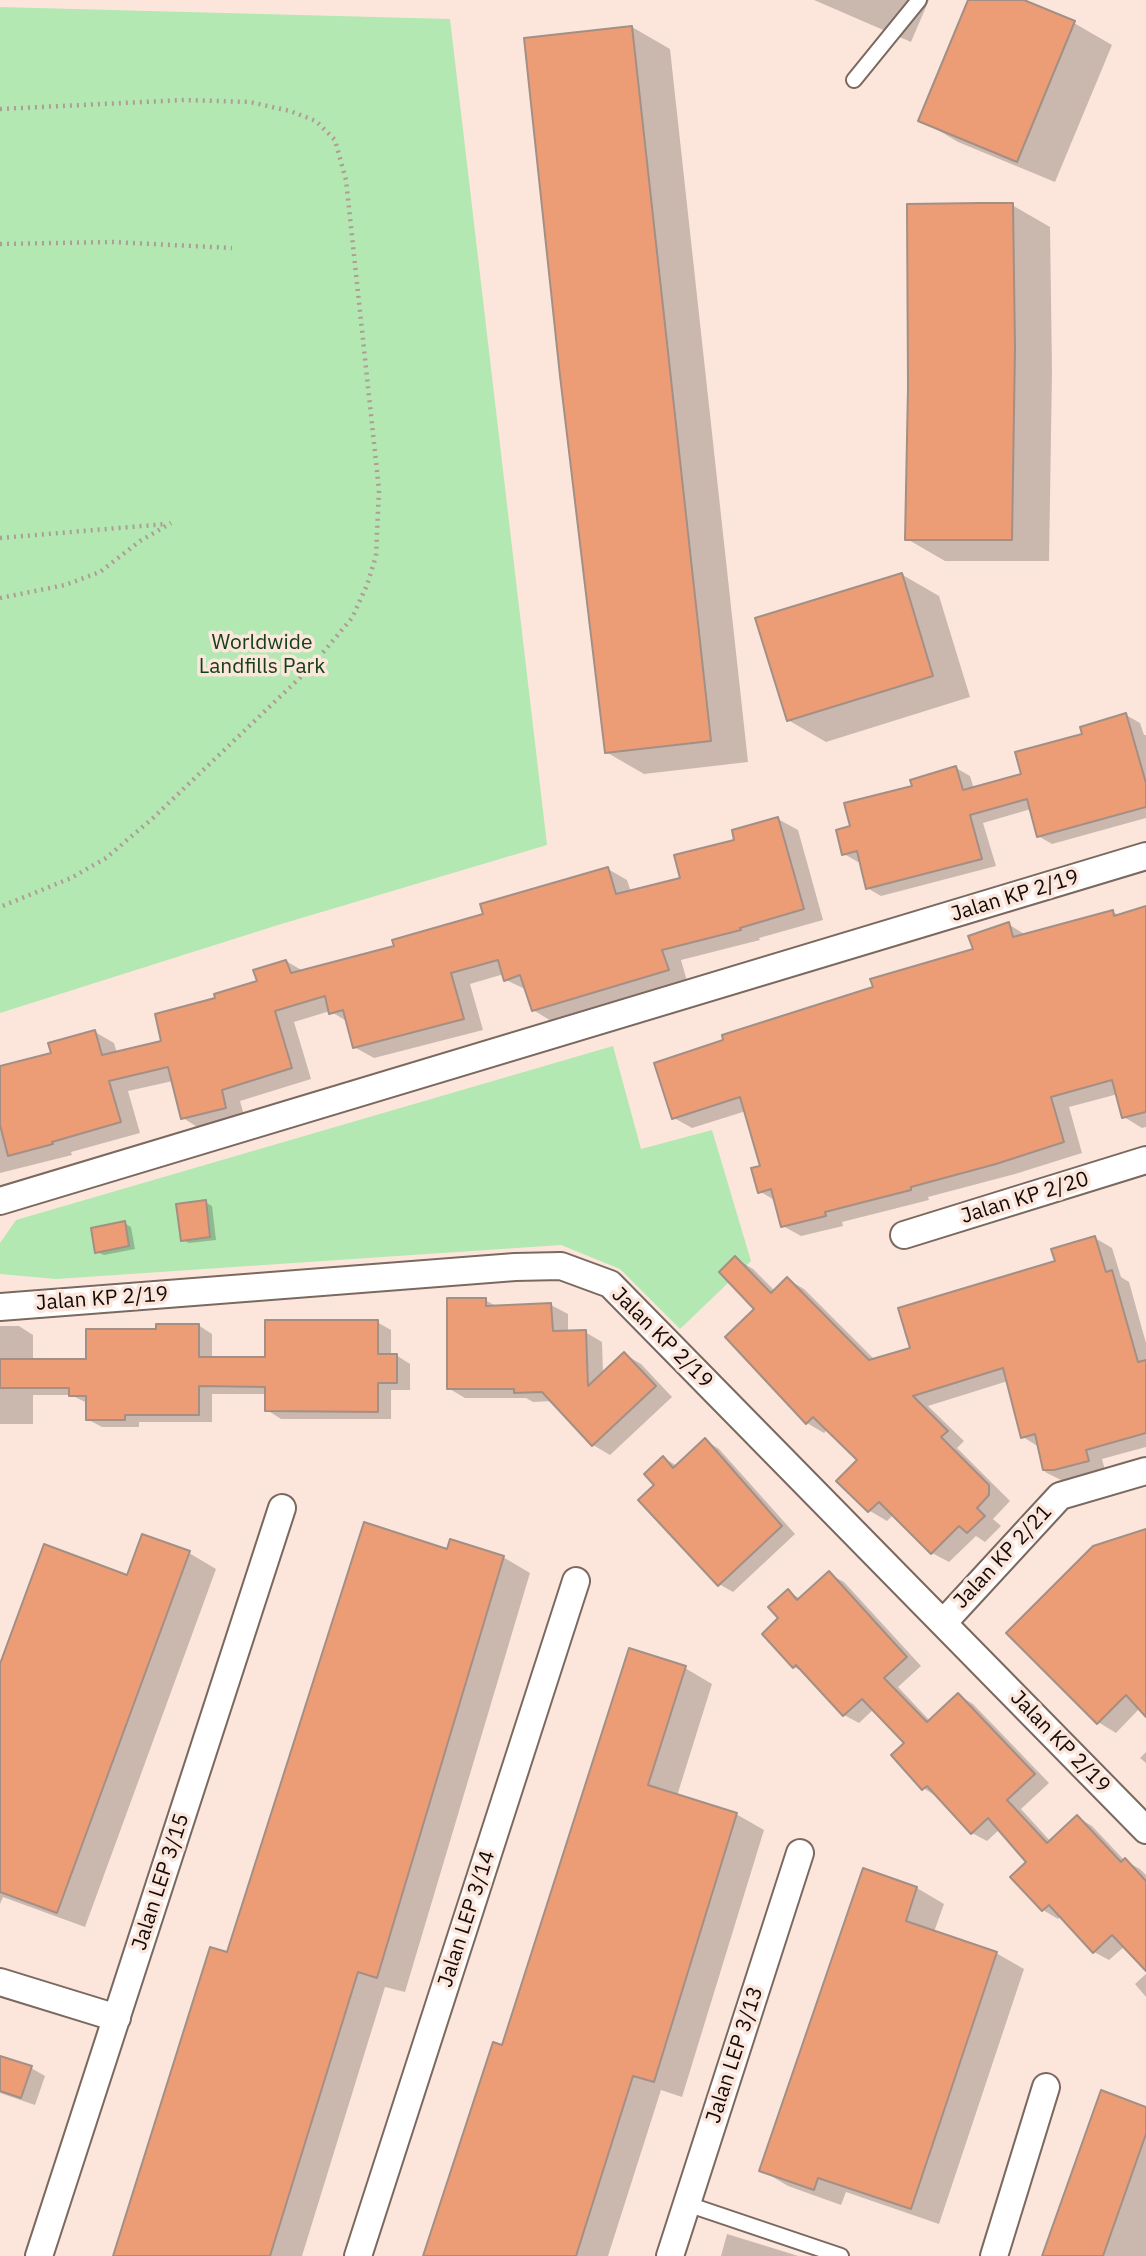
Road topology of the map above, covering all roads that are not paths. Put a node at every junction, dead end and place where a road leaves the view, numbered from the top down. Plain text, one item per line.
1 (919, 0) edge
2 (854, 80) dead end
3 (1146, 856) edge
4 (1146, 1160) edge
5 (0, 1201) edge
6 (904, 1235) dead end
7 (0, 1307) edge
8 (1146, 1471) edge
9 (282, 1508) dead end
10 (576, 1581) dead end
11 (943, 1623) junction
12 (1146, 1830) edge
13 (800, 1853) dead end
14 (0, 1982) edge
15 (117, 2018) junction
16 (1046, 2087) dead end
17 (687, 2204) junction
18 (39, 2256) edge
19 (358, 2256) edge
20 (670, 2256) edge
21 (841, 2256) edge
22 (994, 2256) edge

1 - 2 lane
3 - 5 street, Jalan KP 2/19
4 - 6 street, Jalan KP 2/20
7 - 11 street, Jalan KP 2/19
8 - 11 street, Jalan KP 2/21
9 - 15 street, Jalan LEP 3/15
10 - 19 street, Jalan LEP 3/14
11 - 12 street, Jalan KP 2/19
13 - 17 street, Jalan LEP 3/13
14 - 15 street
15 - 18 street, Jalan LEP 3/15
16 - 22 street
17 - 20 street, Jalan LEP 3/13
17 - 21 lane

